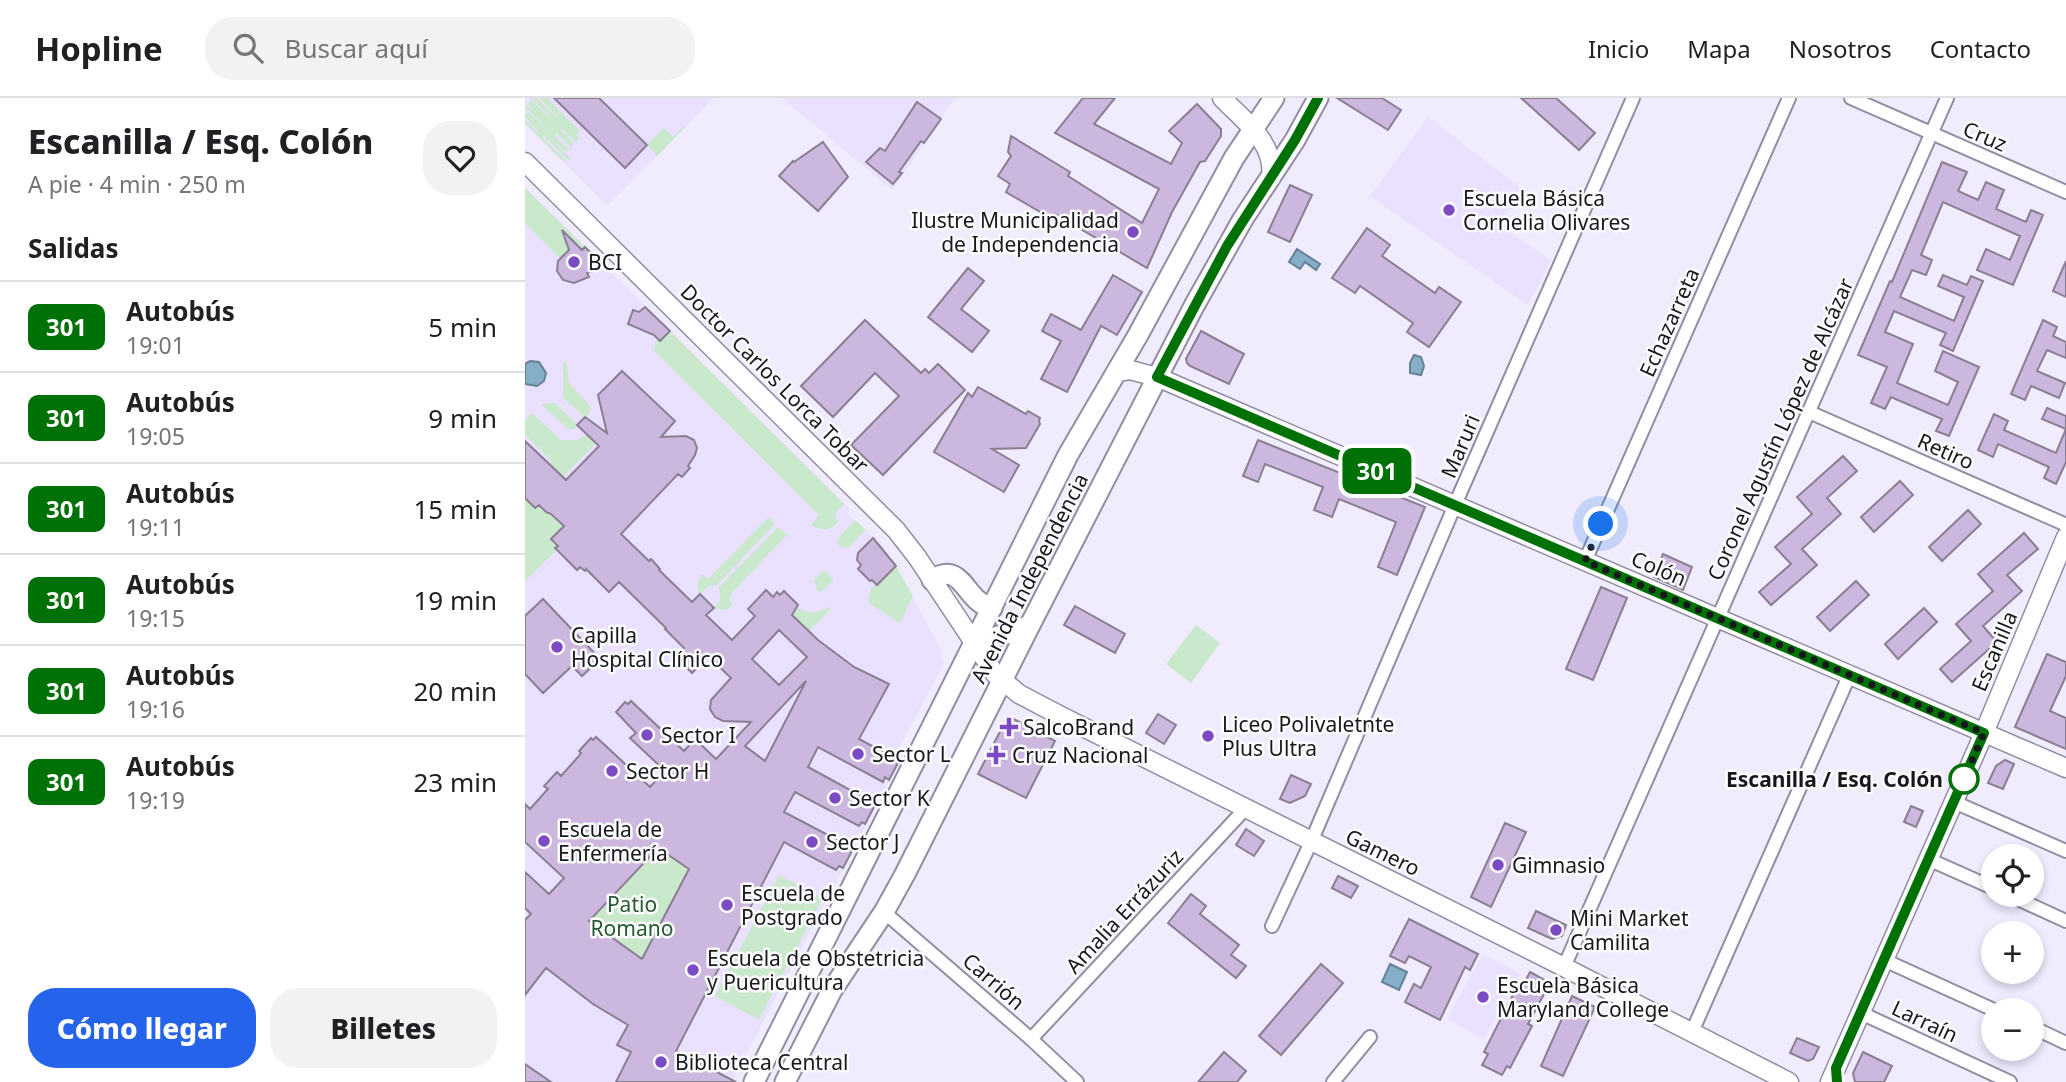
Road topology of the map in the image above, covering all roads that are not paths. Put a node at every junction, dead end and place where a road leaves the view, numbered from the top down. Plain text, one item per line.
1 (1222, 98) edge
2 (1274, 98) edge
3 (1318, 98) edge
4 (1633, 98) edge
5 (1789, 98) edge
6 (1850, 98) edge
7 (1947, 98) edge
8 (1252, 130) junction
9 (1932, 134) junction
10 (525, 162) edge
11 (1271, 178) junction
12 (2066, 192) edge
13 (1116, 372) junction
14 (1157, 377) junction
15 (1809, 412) junction
16 (1456, 505) junction
17 (2066, 527) edge
18 (2066, 537) edge
19 (1585, 561) junction
20 (932, 580) junction
21 (992, 608) junction
22 (1717, 618) junction
23 (1030, 625) junction
24 (974, 642) junction
25 (1850, 674) junction
26 (1002, 681) junction
27 (1984, 733) junction
28 (2066, 768) edge
29 (1954, 802) junction
30 (1245, 809) junction
31 (1311, 842) junction
32 (2066, 851) edge
33 (1929, 859) junction
34 (1981, 883) edge
35 (2036, 907) edge
36 (884, 912) junction
37 (2066, 920) edge
38 (1272, 926) dead end
39 (1884, 960) junction
40 (1564, 967) junction
41 (1981, 1004) edge
42 (1861, 1013) junction
43 (1692, 1032) junction
44 (2044, 1033) edge
45 (1370, 1037) dead end
46 (1031, 1039) junction
47 (2066, 1043) edge
48 (1835, 1077) edge
49 (754, 1082) edge
50 (785, 1082) edge
51 (1077, 1082) edge
52 (1333, 1082) edge
53 (1789, 1082) edge
54 (2010, 1082) edge

1 - 8 street
2 - 8 main road, Avenida Independencia
3 - 11 main road, Avenida Independencia
4 - 16 street, Maruri
5 - 19 street, Echazarreta
6 - 9 street, Cruz
7 - 9 street, Coronel Agustín López de Alcázar
8 - 11 street
8 - 13 main road, Avenida Independencia
9 - 12 street, Cruz
9 - 15 street, Coronel Agustín López de Alcázar
10 - 20 street, Doctor Carlos Lorca Tobar
11 - 14 main road, Avenida Independencia
13 - 14 street, Colón
13 - 21 main road, Avenida Independencia
14 - 16 street, Colón
14 - 23 main road, Avenida Independencia
15 - 17 street, Retiro
15 - 22 street, Coronel Agustín López de Alcázar
16 - 19 street, Colón
16 - 31 street, Maruri
18 - 27 street, Escanilla
19 - 22 street, Colón
20 - 21 main road
20 - 24 street, Doctor Carlos Lorca Tobar
21 - 24 main road, Avenida Independencia
22 - 25 street, Colón
22 - 40 street, Coronel Agustín López de Alcázar
23 - 24 main road
23 - 26 main road, Avenida Independencia
24 - 26 street, Gamero
24 - 49 main road, Avenida Independencia
25 - 27 street, Colón
25 - 43 street
26 - 30 street, Gamero
26 - 36 main road, Avenida Independencia
27 - 28 street, Colón
27 - 29 street, Escanilla
29 - 32 street
29 - 33 street, Escanilla
30 - 31 street, Gamero
30 - 46 street, Amalia Errázuriz
31 - 38 street, Maruri
31 - 40 street, Gamero
33 - 34 street
33 - 39 street, Escanilla
35 - 37 street
36 - 46 street, Carrión
36 - 50 main road, Avenida Independencia
39 - 41 street
39 - 42 street, Escanilla
40 - 43 street, Gamero
42 - 48 street, Escanilla
42 - 54 street, Larraín
43 - 53 street, Gamero
44 - 47 street
45 - 52 street
46 - 51 street, Carrión

